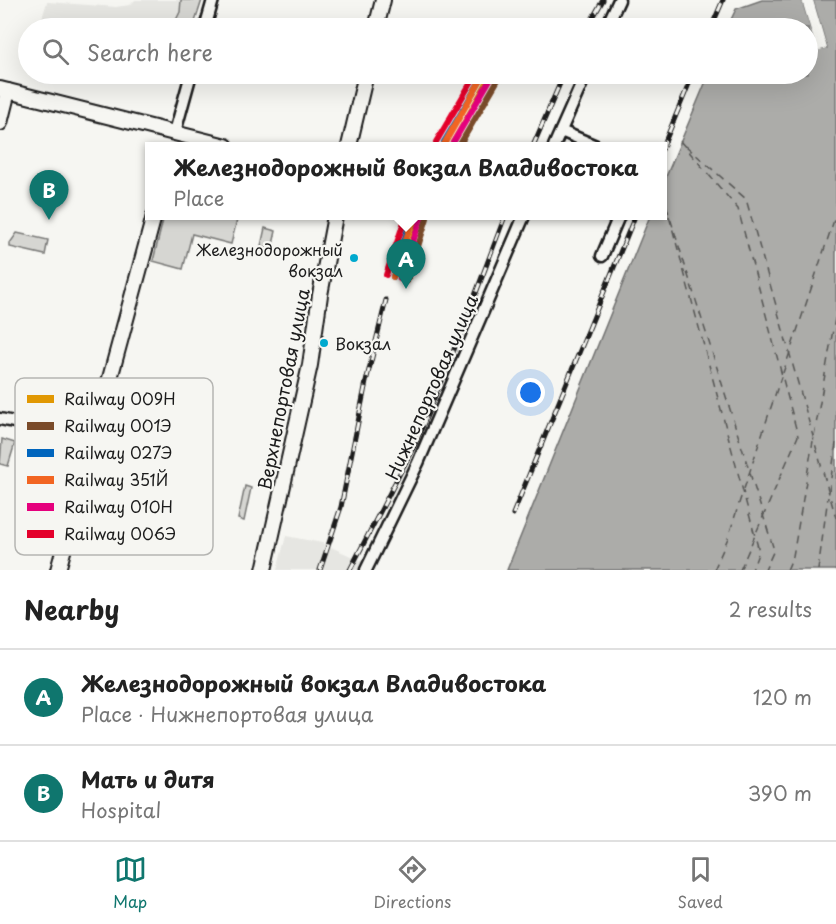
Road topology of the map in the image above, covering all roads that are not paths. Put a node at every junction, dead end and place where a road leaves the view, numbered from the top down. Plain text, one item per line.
1 (213, 0) edge
2 (383, 0) edge
3 (619, 0) edge
4 (208, 18) edge
5 (378, 18) edge
6 (611, 18) edge
7 (188, 84) edge
8 (364, 84) edge
9 (582, 84) edge
10 (4, 90) edge
11 (0, 123) edge
12 (561, 130) junction
13 (176, 132) junction
14 (173, 142) edge
15 (209, 142) edge
16 (351, 142) edge
17 (556, 142) edge
18 (586, 142) edge
19 (153, 220) edge
20 (334, 220) edge
21 (522, 220) edge
22 (617, 220) edge
23 (602, 256) dead end
24 (110, 378) edge
25 (0, 419) edge
26 (15, 422) edge
27 (62, 555) edge
28 (58, 570) edge
29 (264, 570) edge
30 (366, 570) edge

1 - 4 street
2 - 5 main road
3 - 6 street
7 - 13 street
8 - 16 main road
9 - 12 street
10 - 11 main road
10 - 13 main road
12 - 17 street
12 - 18 street
13 - 14 main road
13 - 15 main road
19 - 24 main road
20 - 29 main road, Верхнепортовая улица
21 - 30 street, Нижнепортовая улица
22 - 23 street
25 - 26 street
27 - 28 main road

